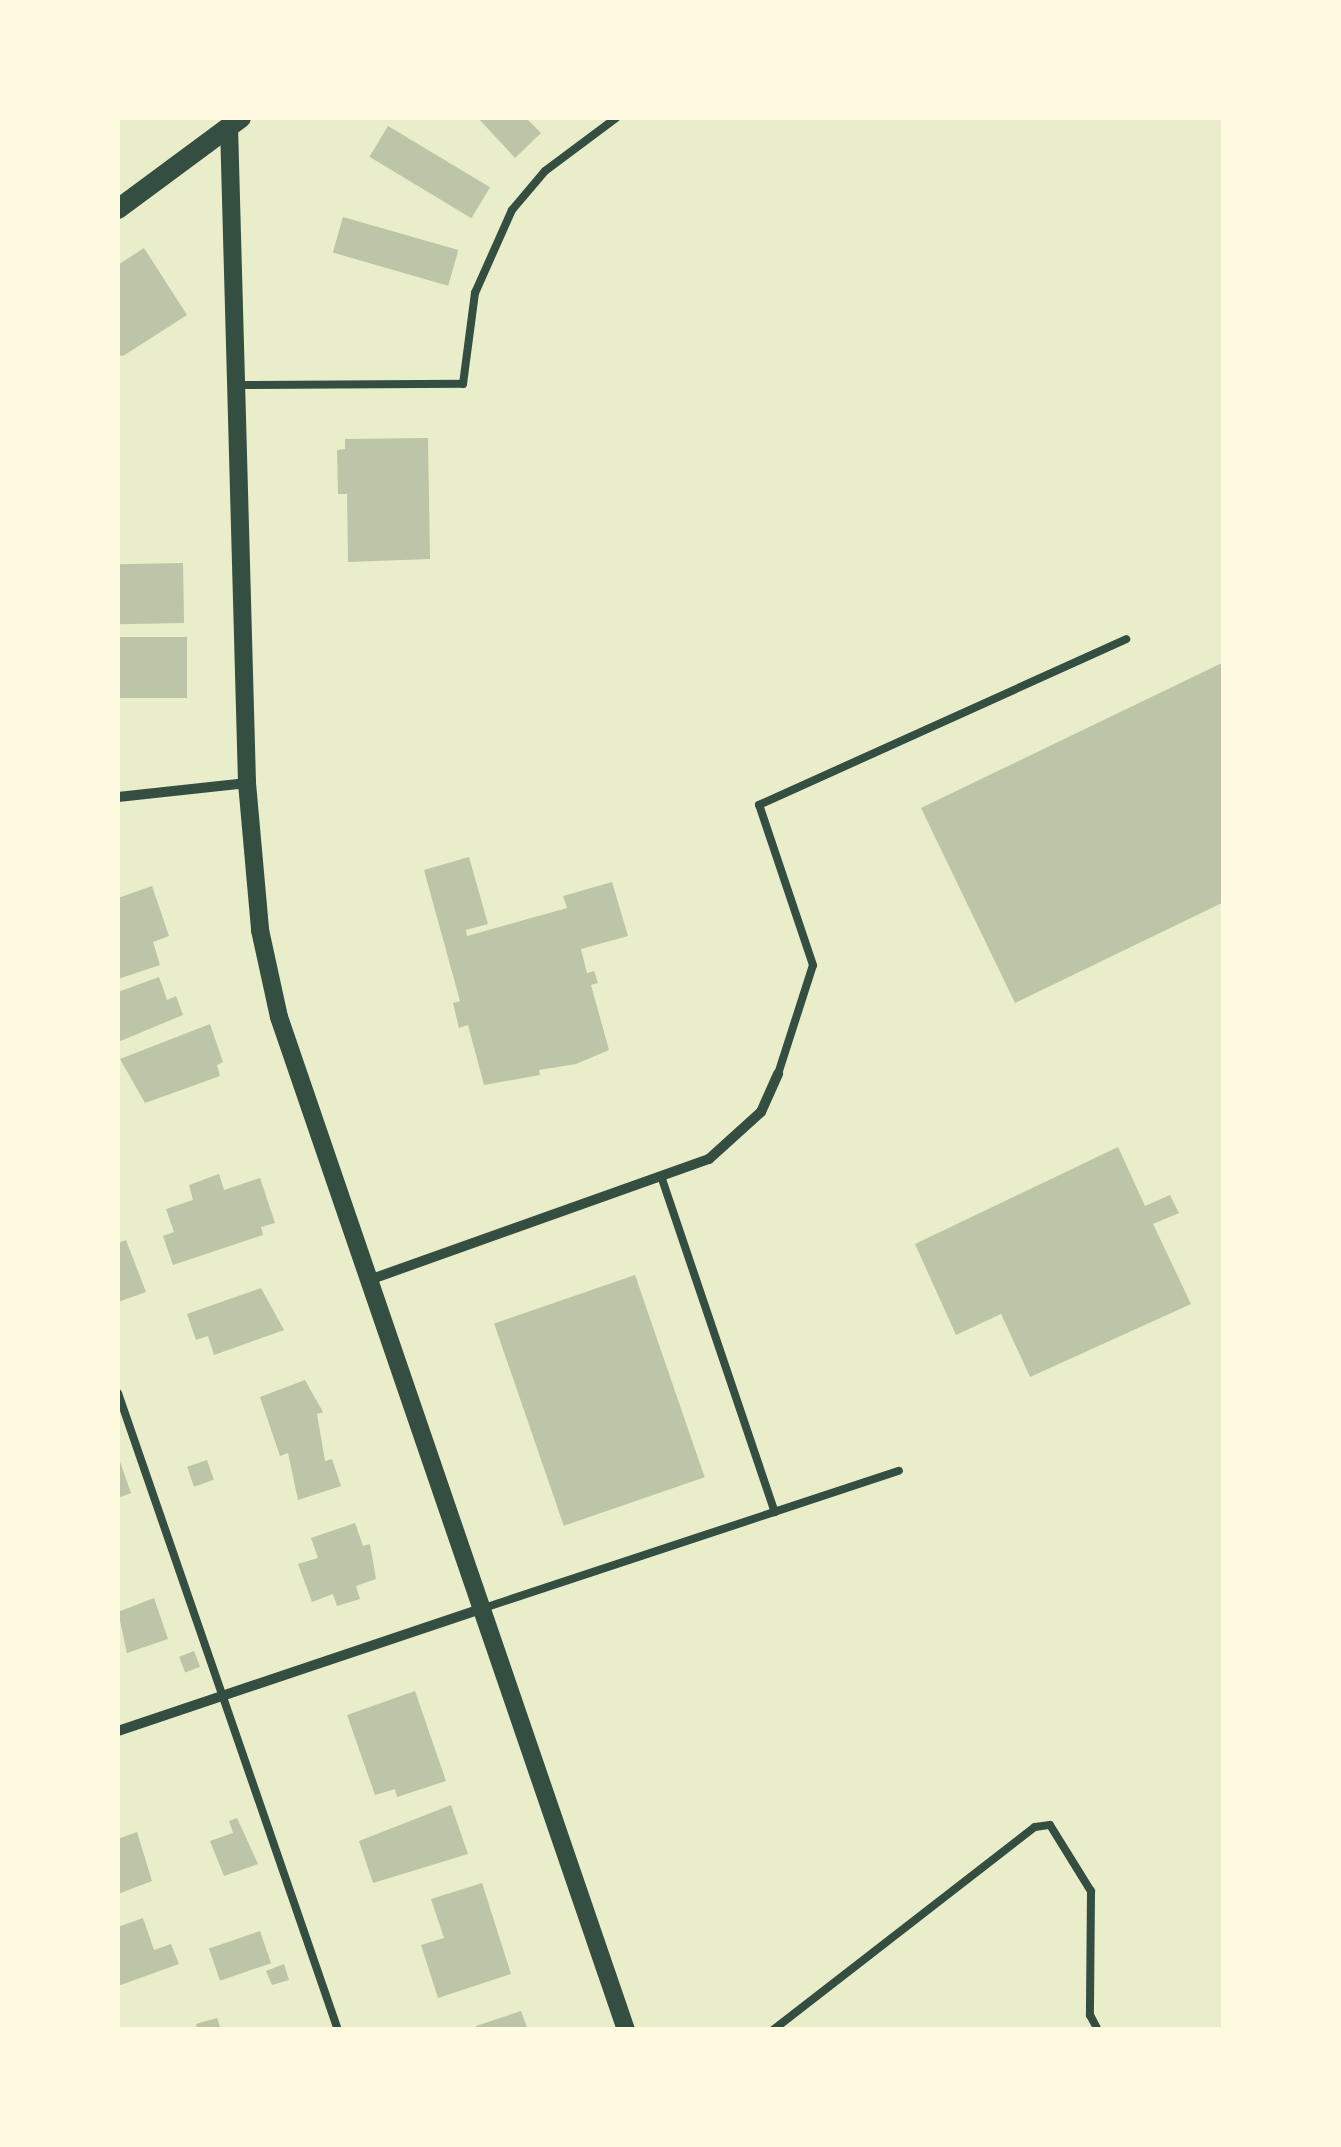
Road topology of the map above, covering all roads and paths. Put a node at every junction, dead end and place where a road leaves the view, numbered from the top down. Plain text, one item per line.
1 (616, 118) edge
2 (235, 122) edge
3 (118, 209) edge
4 (234, 385) junction
5 (1126, 639) dead end
6 (247, 784) junction
7 (118, 797) edge
8 (778, 1074) joint
9 (660, 1176) junction
10 (369, 1280) junction
11 (118, 1393) edge
12 (899, 1471) dead end
13 (775, 1512) junction
14 (480, 1609) junction
15 (222, 1696) junction
16 (118, 1731) edge
17 (338, 2030) edge
18 (626, 2030) edge
19 (773, 2030) edge
20 (1098, 2030) edge

1 - 4 lane
2 - 3 main road
2 - 4 street
4 - 6 street
5 - 8 lane
6 - 7 street
6 - 10 street
8 - 9 street
9 - 10 street
9 - 13 lane
10 - 14 street
11 - 15 lane
12 - 13 lane
13 - 14 lane
14 - 15 street
14 - 18 street
15 - 16 street
15 - 17 lane
19 - 20 lane

